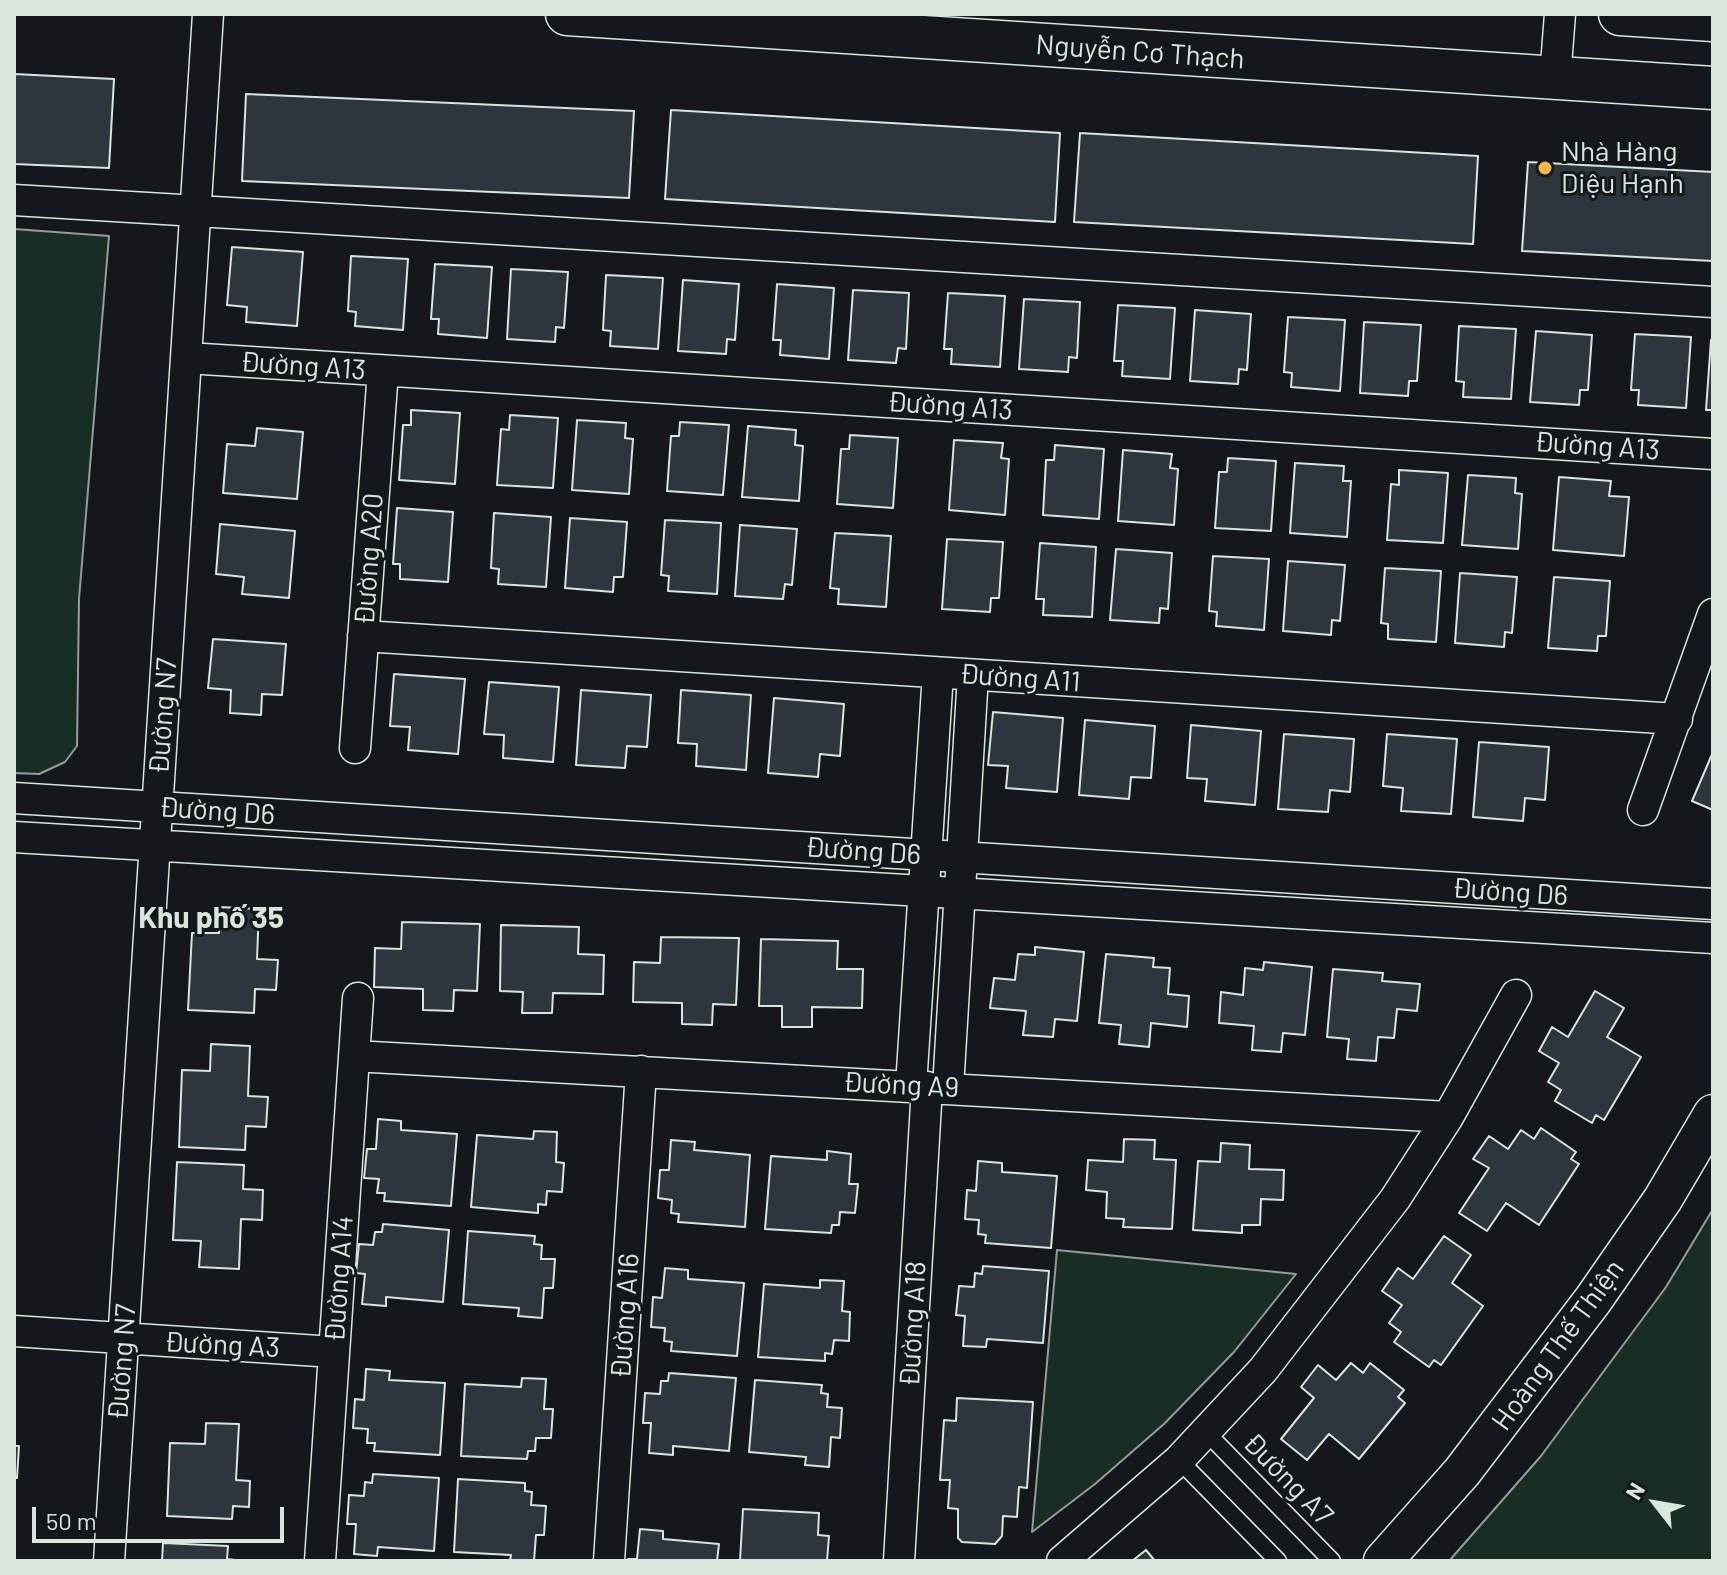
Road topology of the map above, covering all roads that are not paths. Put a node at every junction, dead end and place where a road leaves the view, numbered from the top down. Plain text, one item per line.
1 (208, 14) edge
2 (567, 14) edge
3 (1560, 14) edge
4 (1620, 14) edge
5 (1713, 20) edge
6 (1555, 78) junction
7 (1713, 88) edge
8 (14, 200) edge
9 (196, 212) junction
10 (1713, 302) edge
11 (187, 358) junction
12 (383, 371) junction
13 (1713, 454) edge
14 (1713, 614) edge
15 (363, 636) junction
16 (938, 673) junction
17 (973, 675) junction
18 (1677, 719) junction
19 (355, 748) dead end
20 (14, 798) edge
21 (157, 807) junction
22 (1643, 810) dead end
23 (14, 837) edge
24 (155, 846) junction
25 (926, 855) junction
26 (962, 857) junction
27 (923, 891) junction
28 (960, 893) junction
29 (1713, 904) edge
30 (1713, 938) edge
31 (1516, 995) dead end
32 (358, 998) dead end
33 (354, 1056) junction
34 (641, 1071) junction
35 (928, 1087) junction
36 (1713, 1114) edge
37 (1448, 1117) junction
38 (14, 1331) edge
39 (123, 1340) junction
40 (334, 1352) junction
41 (1207, 1433) junction
42 (1179, 1460) junction
43 (109, 1561) edge
44 (320, 1561) edge
45 (609, 1561) edge
46 (899, 1561) edge
47 (1062, 1561) edge
48 (1278, 1561) edge
49 (1332, 1561) edge
50 (1383, 1561) edge

1 - 9 street, Đường N7
2 - 6 main road, Nguyễn Cơ Thạch
3 - 6 street
4 - 5 main road
6 - 7 main road, Nguyễn Cơ Thạch
8 - 9 street
9 - 10 street
9 - 11 street, Đường N7
11 - 12 street, Đường A13
11 - 21 street, Đường N7
12 - 13 street, Đường A13
12 - 15 street, Đường A20
14 - 18 street
15 - 16 street, Đường A11
15 - 19 street, Đường A20
16 - 17 street, Đường A11
16 - 25 street, Đường A18
17 - 18 street, Đường A11
17 - 26 street, Đường A18
18 - 22 street
20 - 21 street, Đường D6
21 - 24 street, Đường N7
21 - 25 street, Đường D6
23 - 24 street, Đường D6
24 - 27 street, Đường D6
24 - 39 street, Đường N7
25 - 26 street, Đường D6
25 - 27 street, Đường A18
26 - 28 street, Đường A18
26 - 29 street, Đường D6
27 - 28 street, Đường D6
27 - 35 street, Đường A18
28 - 30 street, Đường D6
28 - 35 street, Đường A18
31 - 37 street
32 - 33 street, Đường A14
33 - 34 street, Đường A9
33 - 40 street, Đường A14
34 - 35 street, Đường A9
34 - 45 street, Đường A16
35 - 37 street, Đường A9
35 - 46 street, Đường A18
36 - 50 street, Hoàng Thế Thiện
37 - 41 street
38 - 39 street, Đường A3
39 - 40 street, Đường A3
39 - 43 street, Đường N7
40 - 44 street, Đường A14
41 - 42 street
41 - 49 lane, Đường A7
42 - 47 street
42 - 48 lane

